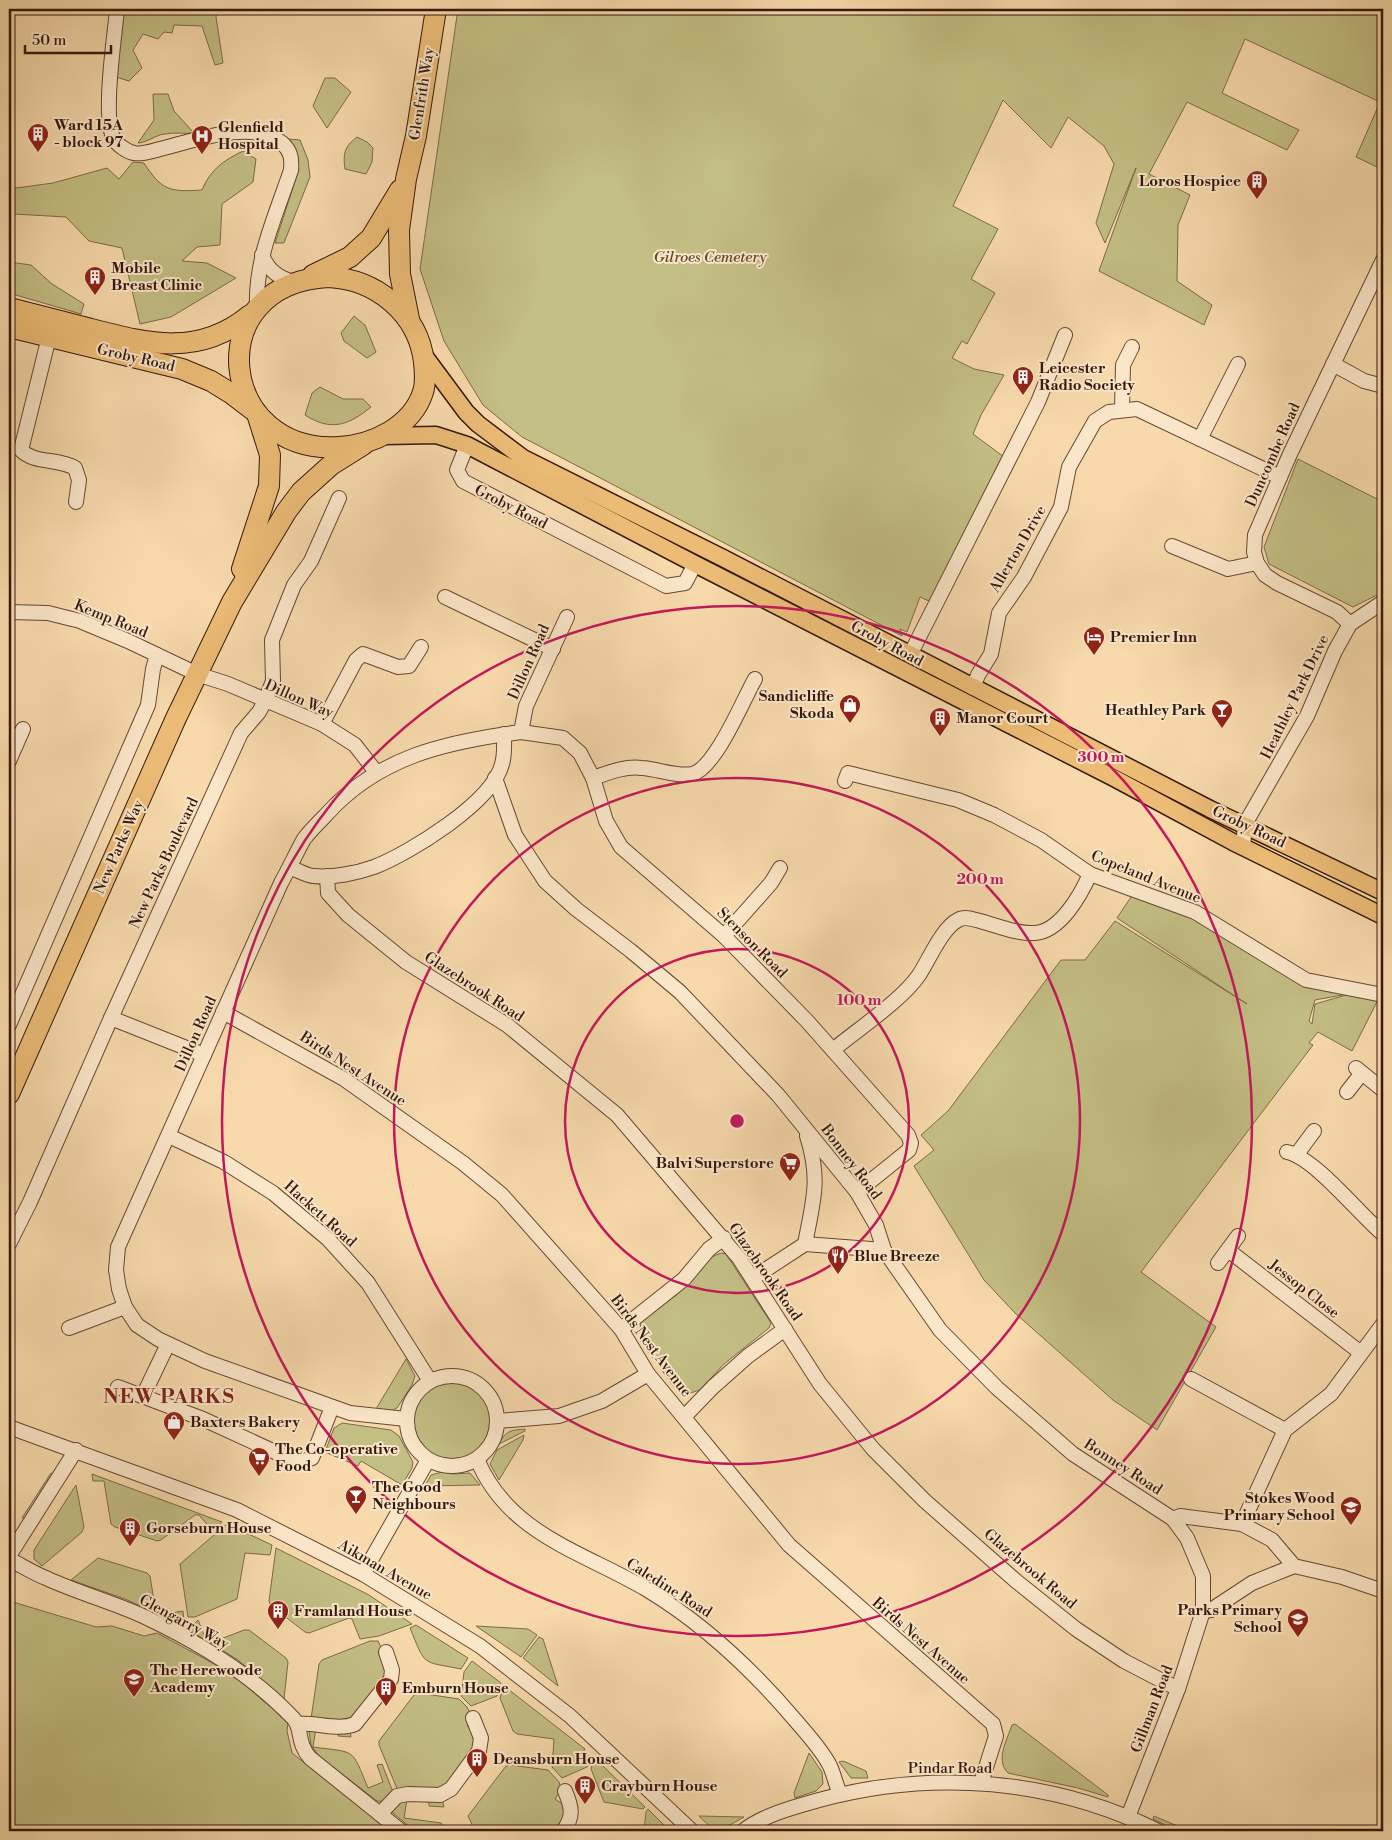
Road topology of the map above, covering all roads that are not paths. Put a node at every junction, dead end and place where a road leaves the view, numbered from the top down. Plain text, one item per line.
1 (117, 9) edge
2 (436, 9) edge
3 (406, 179) junction
4 (262, 254) junction
5 (1383, 260) edge
6 (301, 280) junction
7 (9, 308) edge
8 (254, 310) junction
9 (410, 321) junction
10 (9, 327) edge
11 (1065, 335) dead end
12 (49, 337) junction
13 (1132, 347) dead end
14 (423, 354) junction
15 (1238, 364) dead end
16 (1332, 364) junction
17 (1383, 386) edge
18 (1122, 409) junction
19 (256, 414) junction
20 (384, 436) junction
21 (1200, 439) junction
22 (363, 445) junction
23 (467, 445) junction
24 (1280, 476) junction
25 (339, 498) dead end
26 (76, 502) dead end
27 (1172, 546) dead end
28 (1256, 563) junction
29 (695, 564) junction
30 (445, 597) dead end
31 (232, 602) junction
32 (1383, 602) edge
33 (9, 612) edge
34 (567, 617) dead end
35 (1350, 624) junction
36 (421, 647) dead end
37 (553, 649) junction
38 (157, 655) junction
39 (910, 655) junction
40 (197, 674) junction
41 (755, 679) dead end
42 (973, 688) junction
43 (265, 701) junction
44 (322, 724) junction
45 (23, 729) dead end
46 (521, 732) junction
47 (504, 734) junction
48 (9, 761) edge
49 (376, 772) junction
50 (495, 778) junction
51 (594, 778) junction
52 (845, 781) dead end
53 (1245, 824) junction
54 (1243, 847) junction
55 (290, 867) junction
56 (780, 868) dead end
57 (1090, 874) junction
58 (327, 876) junction
59 (1383, 892) edge
60 (1383, 916) edge
61 (724, 936) junction
62 (1383, 995) edge
63 (223, 1012) junction
64 (111, 1018) junction
65 (9, 1025) edge
66 (833, 1050) junction
67 (204, 1055) junction
68 (1383, 1090) edge
69 (1347, 1092) dead end
70 (9, 1094) edge
71 (804, 1128) junction
72 (1314, 1131) dead end
73 (169, 1136) junction
74 (857, 1192) junction
75 (1383, 1234) edge
76 (1238, 1236) dead end
77 (724, 1238) junction
78 (9, 1244) edge
79 (805, 1244) junction
80 (884, 1250) junction
81 (1228, 1250) junction
82 (1218, 1263) dead end
83 (753, 1278) junction
84 (126, 1307) junction
85 (1383, 1324) edge
86 (69, 1328) dead end
87 (621, 1329) junction
88 (785, 1329) junction
89 (168, 1344) junction
90 (1361, 1353) junction
91 (648, 1374) junction
92 (1191, 1378) dead end
93 (430, 1382) junction
94 (118, 1387) dead end
95 (143, 1396) junction
96 (332, 1407) junction
97 (684, 1417) junction
98 (406, 1419) junction
99 (497, 1421) junction
100 (9, 1426) edge
101 (1285, 1430) junction
102 (76, 1450) junction
103 (477, 1458) junction
104 (428, 1460) junction
105 (1173, 1519) junction
106 (1242, 1524) junction
107 (9, 1557) edge
108 (1294, 1566) junction
109 (363, 1574) junction
110 (1383, 1591) edge
111 (1204, 1611) junction
112 (386, 1652) dead end
113 (1178, 1689) junction
114 (474, 1718) dead end
115 (298, 1724) junction
116 (981, 1783) junction
117 (564, 1791) dead end
118 (840, 1794) junction
119 (380, 1814) junction
120 (1128, 1817) junction
121 (401, 1831) edge
122 (563, 1831) edge
123 (692, 1831) edge
124 (743, 1831) edge
125 (1158, 1831) edge

1 - 4 street
2 - 3 highway, Glenfrith Way
3 - 6 highway, Glenfrith Way
3 - 9 highway, Glenfrith Way
4 - 6 street
4 - 8 street
5 - 16 street, Duncombe Road
6 - 8 highway, Groby Road
6 - 9 highway
7 - 8 highway, Groby Road
8 - 19 highway, New Parks Way
9 - 14 highway
10 - 12 highway, Groby Road
11 - 39 street
12 - 19 highway, Groby Road
12 - 26 street
13 - 18 street
14 - 20 highway
14 - 39 main road, Groby Road
15 - 21 street
16 - 17 street
16 - 24 street, Duncombe Road
18 - 21 street
18 - 42 street, Allerton Drive
19 - 22 highway, Groby Road
19 - 31 highway, New Parks Way
20 - 22 highway
20 - 23 main road, Groby Road
21 - 24 street
22 - 31 highway, New Parks Way
23 - 29 main road, Groby Road
23 - 29 street, Groby Road
24 - 28 street, Duncombe Road
25 - 43 street, New Parks Boulevard
27 - 28 street
28 - 35 street
29 - 54 main road, Groby Road
30 - 37 street
31 - 40 highway, New Parks Way
32 - 35 street, Heathley Park Drive
33 - 38 street, Kemp Road
34 - 37 street, Dillon Road
35 - 53 street, Heathley Park Drive
36 - 44 street
37 - 46 street, Dillon Road
38 - 40 street, Kemp Road
38 - 65 street
39 - 42 main road, Groby Road
40 - 43 street, Dillon Way
40 - 70 highway, New Parks Way
41 - 51 street
42 - 53 main road, Groby Road
43 - 44 street, Dillon Way
43 - 64 street, New Parks Boulevard
44 - 49 street, Dillon Way
45 - 48 street
46 - 47 street, Dillon Road
46 - 51 street, Stenson Road
47 - 49 street, Dillon Road
47 - 50 street
49 - 55 street, Dillon Road
50 - 58 street
50 - 71 street, Bonney Road
51 - 61 street, Stenson Road
52 - 57 street, Copeland Avenue
53 - 54 street, Heathley Park Drive
53 - 59 main road, Groby Road
54 - 60 main road, Groby Road
55 - 58 street
55 - 63 street, Dillon Road
56 - 61 street
57 - 62 street, Copeland Avenue
57 - 66 street
58 - 77 street, Glazebrook Road
61 - 66 street, Stenson Road
63 - 67 street, Dillon Road
63 - 87 street, Birds Nest Avenue
64 - 67 street
64 - 78 street, New Parks Boulevard
66 - 74 street, Stenson Road
67 - 73 street, Dillon Road
68 - 69 street
71 - 74 street, Bonney Road
71 - 79 street
72 - 75 street
73 - 84 street, Dillon Road
73 - 93 street, Hackett Road
74 - 80 street, Bonney Road
76 - 81 street
77 - 83 street, Glazebrook Road
77 - 87 street
79 - 80 street
79 - 83 street
80 - 105 street, Bonney Road
81 - 82 street
81 - 90 street, Jessop Close
83 - 88 street, Glazebrook Road
84 - 86 street
84 - 89 street, Dillon Road
85 - 90 street
87 - 91 street, Birds Nest Avenue
88 - 97 street
88 - 113 street, Glazebrook Road
89 - 95 street
89 - 96 street, Dillon Road
90 - 101 street
91 - 97 street, Birds Nest Avenue
91 - 99 street
92 - 101 street
93 - 98 street
93 - 99 street
94 - 95 street
95 - 96 street
96 - 98 street, Dillon Road
97 - 116 street, Birds Nest Avenue
98 - 104 street
99 - 103 street
100 - 102 street, Aikman Avenue
101 - 106 street
102 - 107 street
102 - 109 street, Aikman Avenue
103 - 104 street
103 - 118 street, Caledine Road
104 - 109 street
105 - 106 street
105 - 111 street, Gillman Road
106 - 108 street
107 - 115 street, Glengarry Way
108 - 110 street
108 - 111 street
109 - 123 street, Aikman Avenue
111 - 113 street, Gillman Road
112 - 115 street
113 - 120 street, Gillman Road
114 - 119 street
115 - 119 street
116 - 118 street, Pindar Road
116 - 120 street, Pindar Road
117 - 122 street
118 - 124 street, Pindar Road
119 - 121 street
120 - 125 street, Pindar Road

